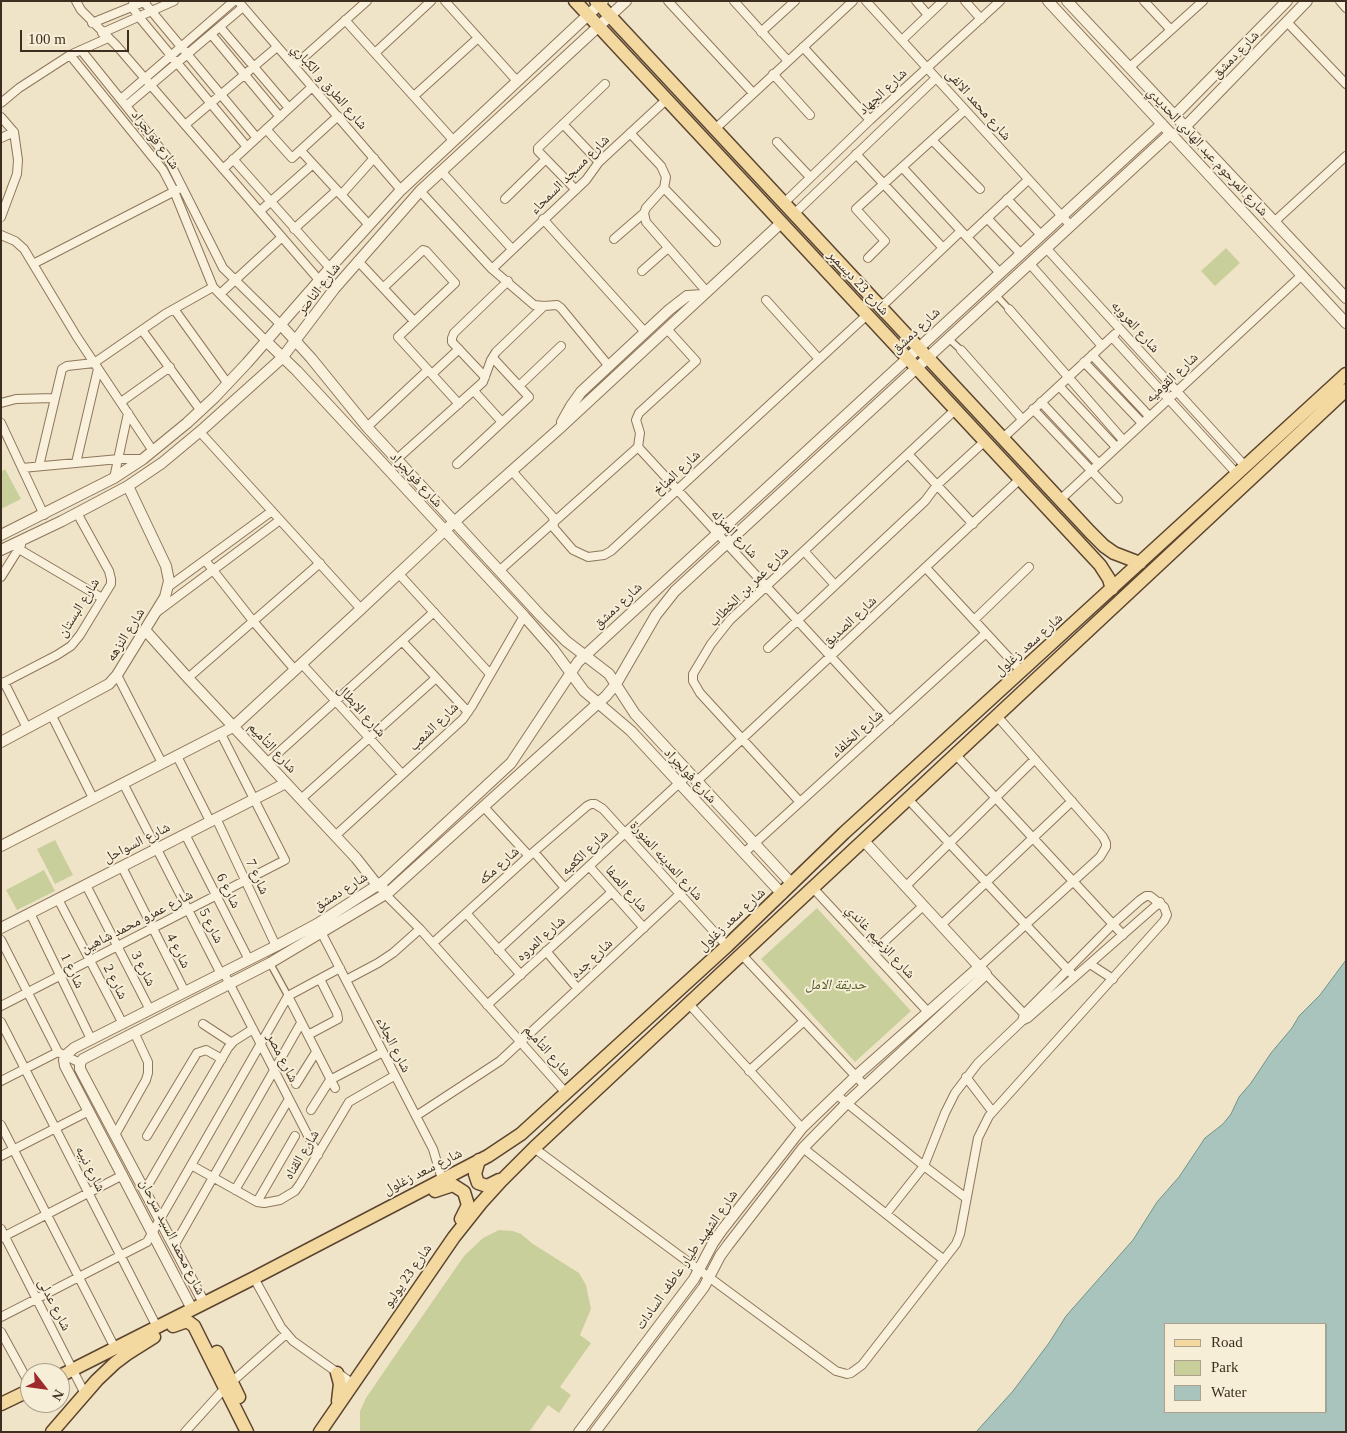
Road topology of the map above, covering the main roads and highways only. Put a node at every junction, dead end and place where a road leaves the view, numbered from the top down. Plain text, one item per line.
1 (575, 1) edge
2 (600, 2) edge
3 (745, 162) junction
4 (734, 173) junction
5 (1346, 374) edge
6 (1346, 390) edge
7 (1293, 431) junction
8 (1104, 546) junction
9 (1093, 558) junction
10 (1140, 563) junction
11 (1112, 589) junction
12 (918, 766) junction
13 (930, 779) junction
14 (534, 1148) joint
15 (479, 1160) junction
16 (511, 1171) junction
17 (411, 1195) junction
18 (452, 1239) junction
19 (192, 1309) junction
20 (93, 1360) junction
21 (70, 1372) edge
22 (337, 1372) road end
23 (104, 1374) junction
24 (229, 1385) junction
25 (20, 1395) edge
26 (1, 1404) edge
27 (335, 1408) junction
28 (319, 1430) edge
29 (52, 1432) edge
30 (248, 1432) edge
31 (256, 1432) edge

1 - 4 main road, شارع 23 ديسمبر
2 - 3 main road, شارع 23 ديسمبر
3 - 4 main road
3 - 8 main road, شارع 23 ديسمبر
4 - 9 main road, شارع 23 ديسمبر
5 - 7 main road, شارع سعد زغلول
6 - 7 main road, شارع سعد زغلول
7 - 10 main road, شارع سعد زغلول
7 - 13 main road, شارع سعد زغلول
8 - 9 main road
8 - 10 main road, شارع 23 ديسمبر
9 - 11 main road, شارع 23 ديسمبر
10 - 11 main road, شارع سعد زغلول
11 - 12 main road, شارع سعد زغلول
12 - 13 main road
12 - 15 main road, شارع سعد زغلول
13 - 14 main road, شارع سعد زغلول
14 - 16 main road, شارع 23 يوليو
15 - 16 main road
15 - 17 main road, شارع سعد زغلول
16 - 18 main road, شارع 23 يوليو
17 - 18 main road
17 - 19 main road, شارع سعد زغلول
18 - 27 main road, شارع 23 يوليو
19 - 20 main road, شارع سعد زغلول
19 - 24 main road, شارع محمد السيد سرحان
20 - 21 main road, شارع سعد زغلول
20 - 23 main road
22 - 27 main road
23 - 24 main road, شارع محمد السيد سرحان
23 - 29 main road
24 - 30 main road, شارع محمد السيد سرحان
24 - 31 main road, شارع محمد السيد سرحان
25 - 26 main road
27 - 28 main road, شارع 23 يوليو

